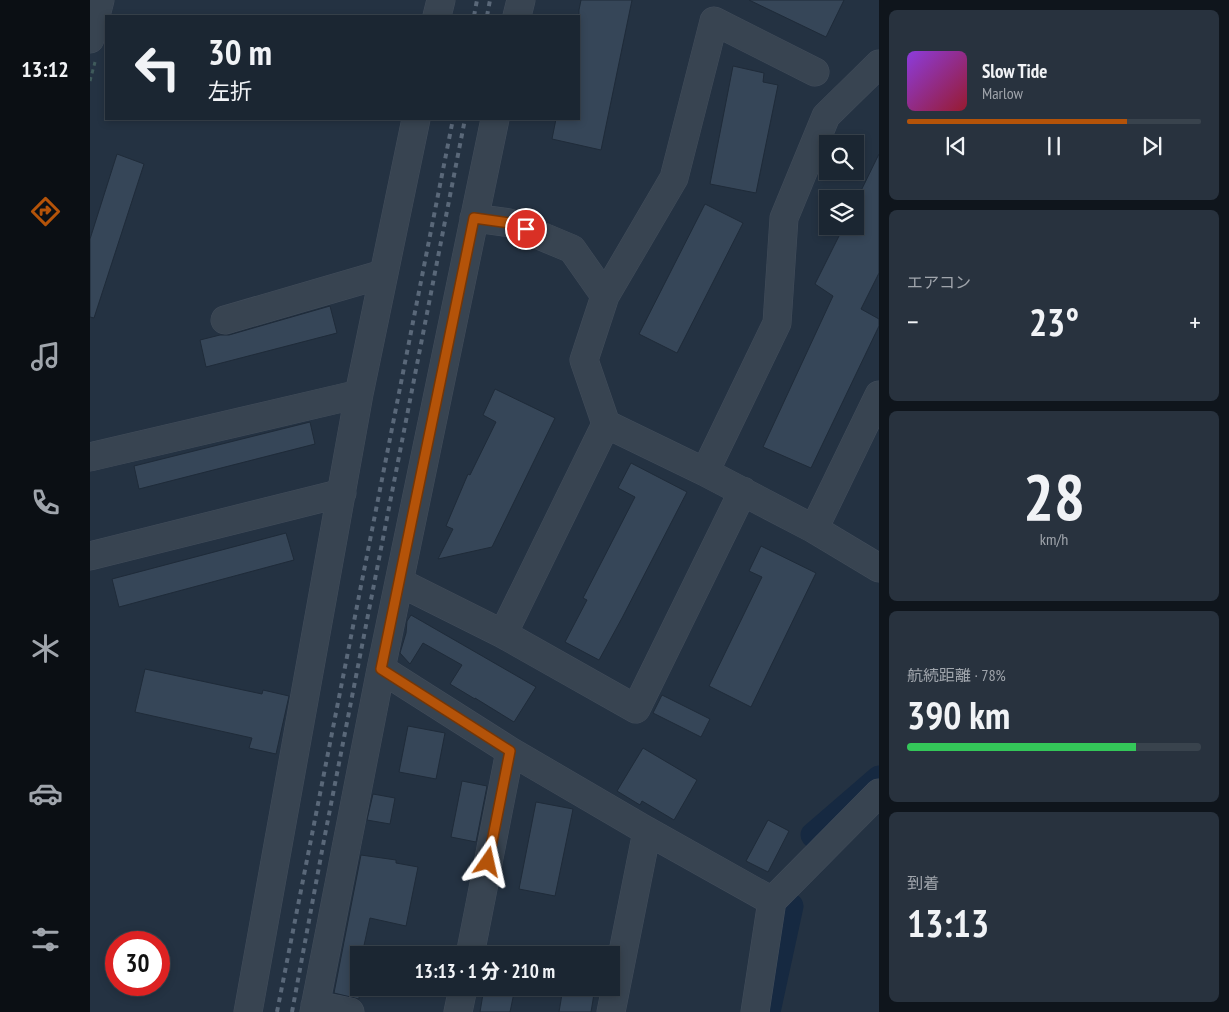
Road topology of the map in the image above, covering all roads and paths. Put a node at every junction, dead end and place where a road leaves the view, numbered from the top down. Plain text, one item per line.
1 (100, 0) edge
2 (441, 0) edge
3 (521, 0) edge
4 (437, 15) edge
5 (517, 15) edge
6 (90, 39) edge
7 (879, 64) edge
8 (815, 72) dead end
9 (416, 120) edge
10 (495, 120) edge
11 (474, 218) junction
12 (383, 274) junction
13 (605, 296) junction
14 (225, 320) dead end
15 (359, 394) junction
16 (879, 395) edge
17 (606, 424) junction
18 (90, 457) edge
19 (705, 472) junction
20 (742, 491) junction
21 (342, 492) junction
22 (814, 528) junction
23 (90, 556) edge
24 (879, 568) edge
25 (399, 582) junction
26 (503, 634) junction
27 (381, 669) junction
28 (510, 751) junction
29 (879, 793) edge
30 (647, 831) junction
31 (772, 901) junction
32 (472, 946) edge
33 (461, 996) edge
34 (315, 1009) edge
35 (248, 1012) edge
36 (350, 1012) edge
37 (458, 1012) edge
38 (611, 1012) edge
39 (755, 1012) edge

1 - 6 street
2 - 4 street
3 - 5 street
7 - 19 street
8 - 13 street
9 - 12 street
10 - 11 street
11 - 13 street
11 - 25 street
12 - 14 street
12 - 15 street
13 - 17 street
15 - 18 street
15 - 21 street
16 - 22 street
17 - 19 street
17 - 26 street
19 - 20 street
20 - 22 street
20 - 26 street
21 - 23 street
21 - 35 street
22 - 24 street
25 - 26 street
25 - 27 street
27 - 28 street
27 - 34 street
28 - 30 street
28 - 32 street
29 - 31 street
30 - 31 street
30 - 38 street
31 - 39 street
33 - 37 street
34 - 36 street

